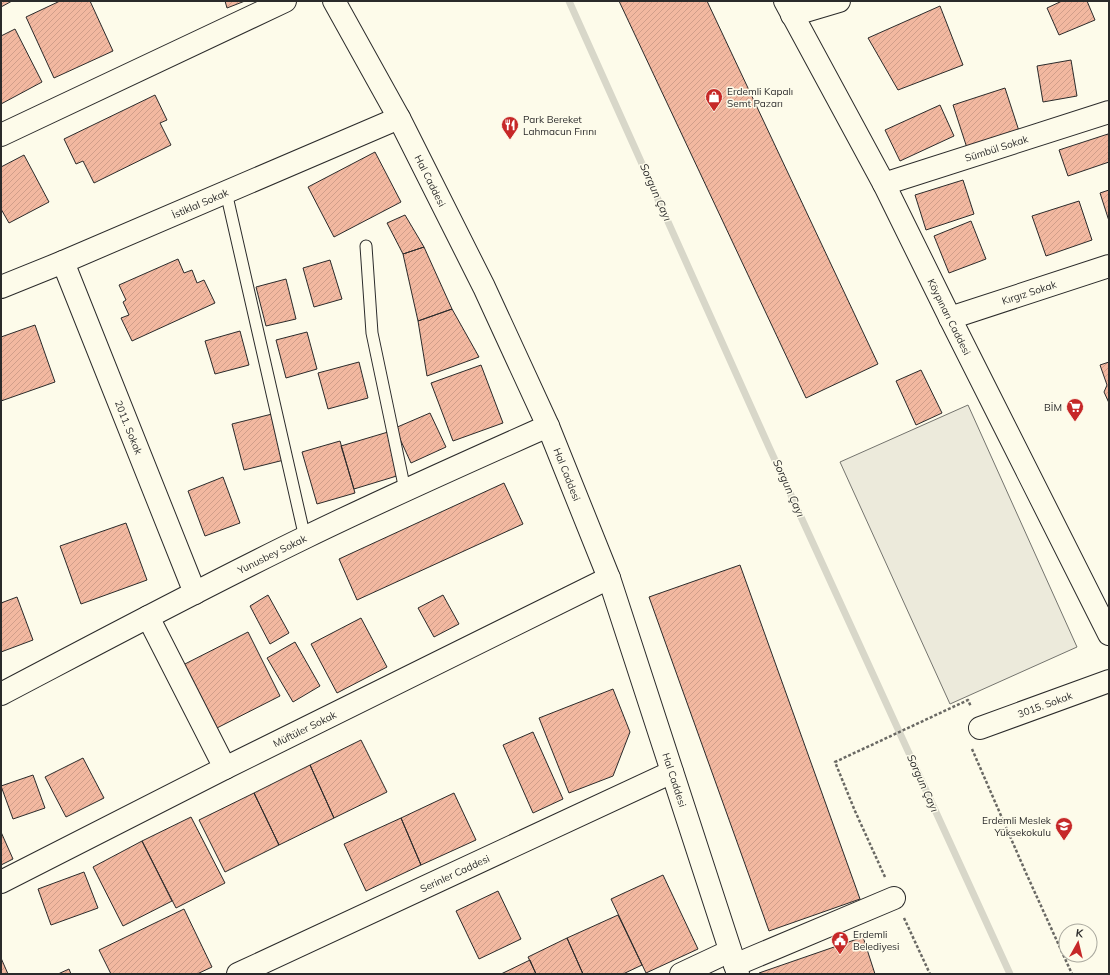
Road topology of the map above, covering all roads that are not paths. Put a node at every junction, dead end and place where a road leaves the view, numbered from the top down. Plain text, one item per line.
1 (285, 1) edge
2 (334, 1) edge
3 (839, 1) edge
4 (789, 8) edge
5 (1109, 112) edge
6 (399, 118) junction
7 (1, 135) edge
8 (884, 184) junction
9 (226, 192) junction
10 (366, 246) dead end
11 (64, 262) junction
12 (1109, 266) edge
13 (1, 287) edge
14 (950, 318) junction
15 (548, 426) junction
16 (405, 490) junction
17 (305, 538) junction
18 (609, 578) junction
19 (195, 593) junction
20 (148, 617) junction
21 (1109, 634) edge
22 (1109, 681) edge
23 (1, 694) edge
24 (980, 728) road end
25 (224, 768) junction
26 (672, 772) junction
27 (1, 882) edge
28 (894, 898) road end
29 (734, 963) edge
30 (238, 974) edge
31 (681, 974) edge

1 - 7 street
2 - 6 street, Hal Caddesi
3 - 4 street
4 - 8 street, Köypınarı Caddesi
5 - 8 street, Sümbül Sokak
6 - 9 street, İstiklal Sokak
6 - 15 street, Hal Caddesi
8 - 14 street, Köypınarı Caddesi
9 - 11 street, İstiklal Sokak
9 - 17 lane
10 - 16 lane
11 - 13 street, İstiklal Sokak
11 - 19 street, 2011. Sokak
12 - 14 street, Kırgız Sokak
14 - 21 street, Köypınarı Caddesi
15 - 16 street, Yunusbey Sokak
15 - 18 street, Hal Caddesi
16 - 17 street, Yunusbey Sokak
17 - 19 street, Yunusbey Sokak
18 - 25 street, Müftüler Sokak
18 - 26 street, Hal Caddesi
19 - 20 street, Yunusbey Sokak
20 - 23 street, Yunusbey Sokak
20 - 25 street
22 - 24 street, 3015. Sokak
25 - 27 street, Müftüler Sokak
26 - 29 street, Hal Caddesi
26 - 30 street, Serinler Caddesi
28 - 29 street
29 - 31 street

